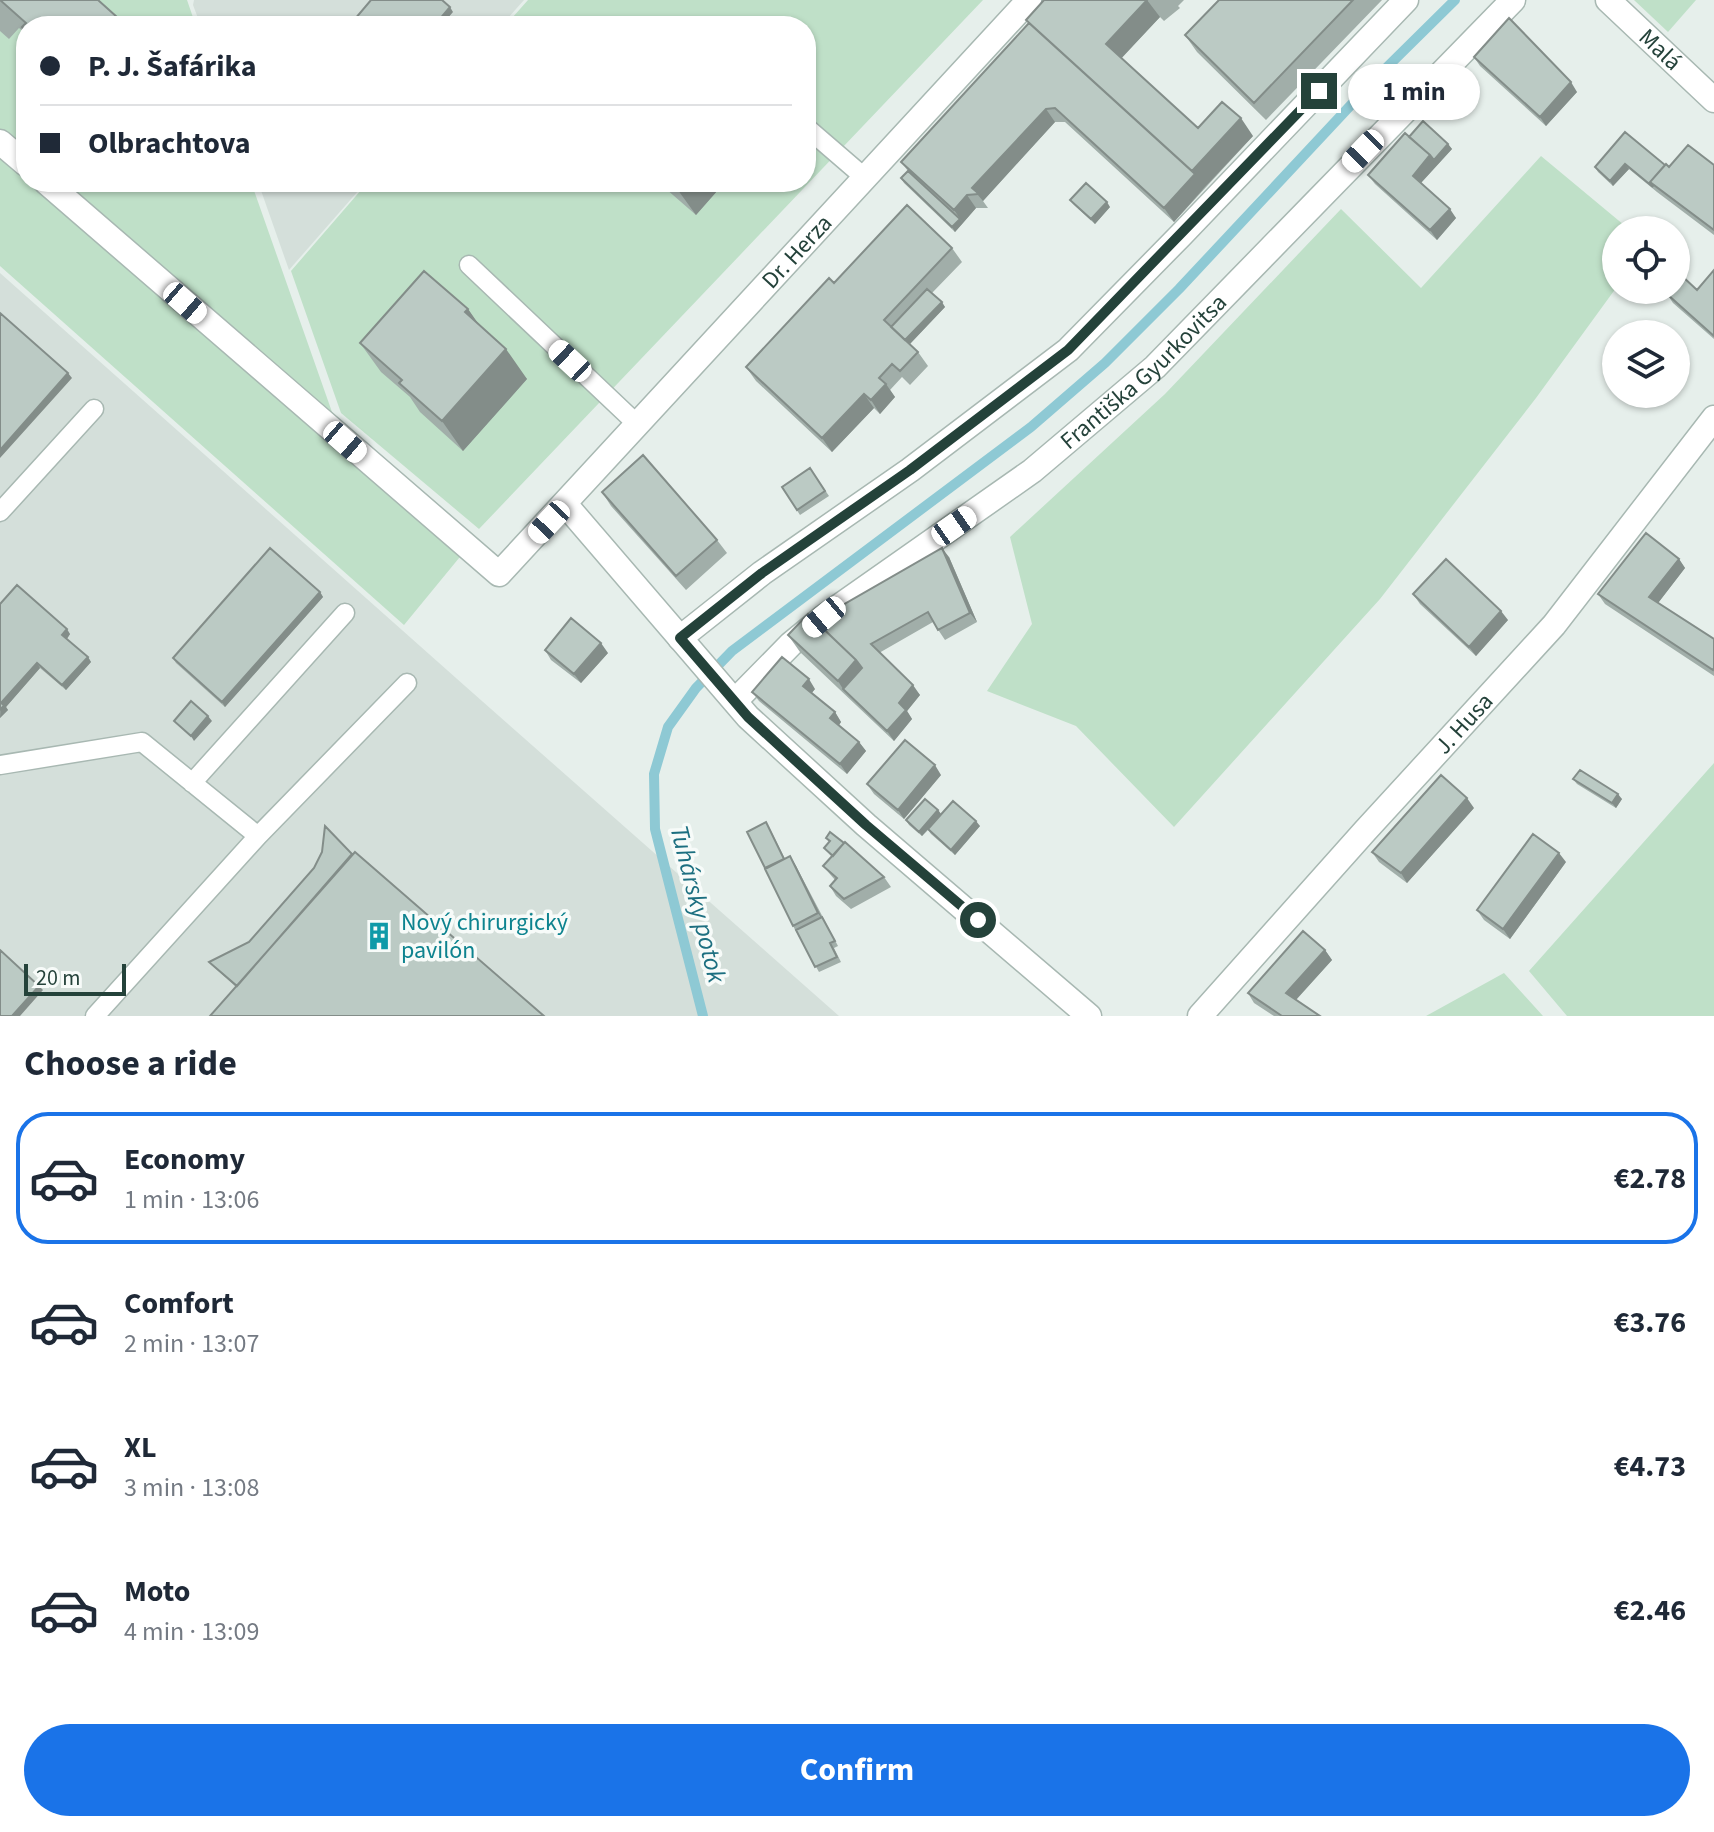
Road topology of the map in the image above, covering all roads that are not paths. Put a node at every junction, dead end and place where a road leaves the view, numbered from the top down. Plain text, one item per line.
1 (1029, 0) edge
2 (1406, 0) edge
3 (1513, 0) edge
4 (1608, 0) edge
5 (1714, 100) edge
6 (816, 136) edge
7 (0, 142) edge
8 (16, 156) edge
9 (864, 177) junction
10 (58, 192) edge
11 (469, 265) dead end
12 (94, 409) dead end
13 (1714, 418) edge
14 (638, 425) junction
15 (565, 504) junction
16 (0, 512) edge
17 (345, 613) dead end
18 (674, 631) junction
19 (407, 683) dead end
20 (741, 709) junction
21 (0, 765) edge
22 (192, 783) junction
23 (258, 836) junction
24 (95, 1016) edge
25 (1089, 1016) edge
26 (1200, 1016) edge

1 - 9 street, Dr. Herza
2 - 18 street
3 - 20 street, Františka Gyurkovitsa
4 - 5 street, Malá
6 - 9 lane
7 - 8 street
9 - 14 street, Dr. Herza
10 - 15 street, Dr. Herza
11 - 14 lane
12 - 16 lane
13 - 26 street, J. Husa
14 - 15 street, Dr. Herza
15 - 18 street
17 - 22 lane
18 - 20 street
19 - 23 lane
20 - 25 street
21 - 22 lane
22 - 23 lane
23 - 24 lane

